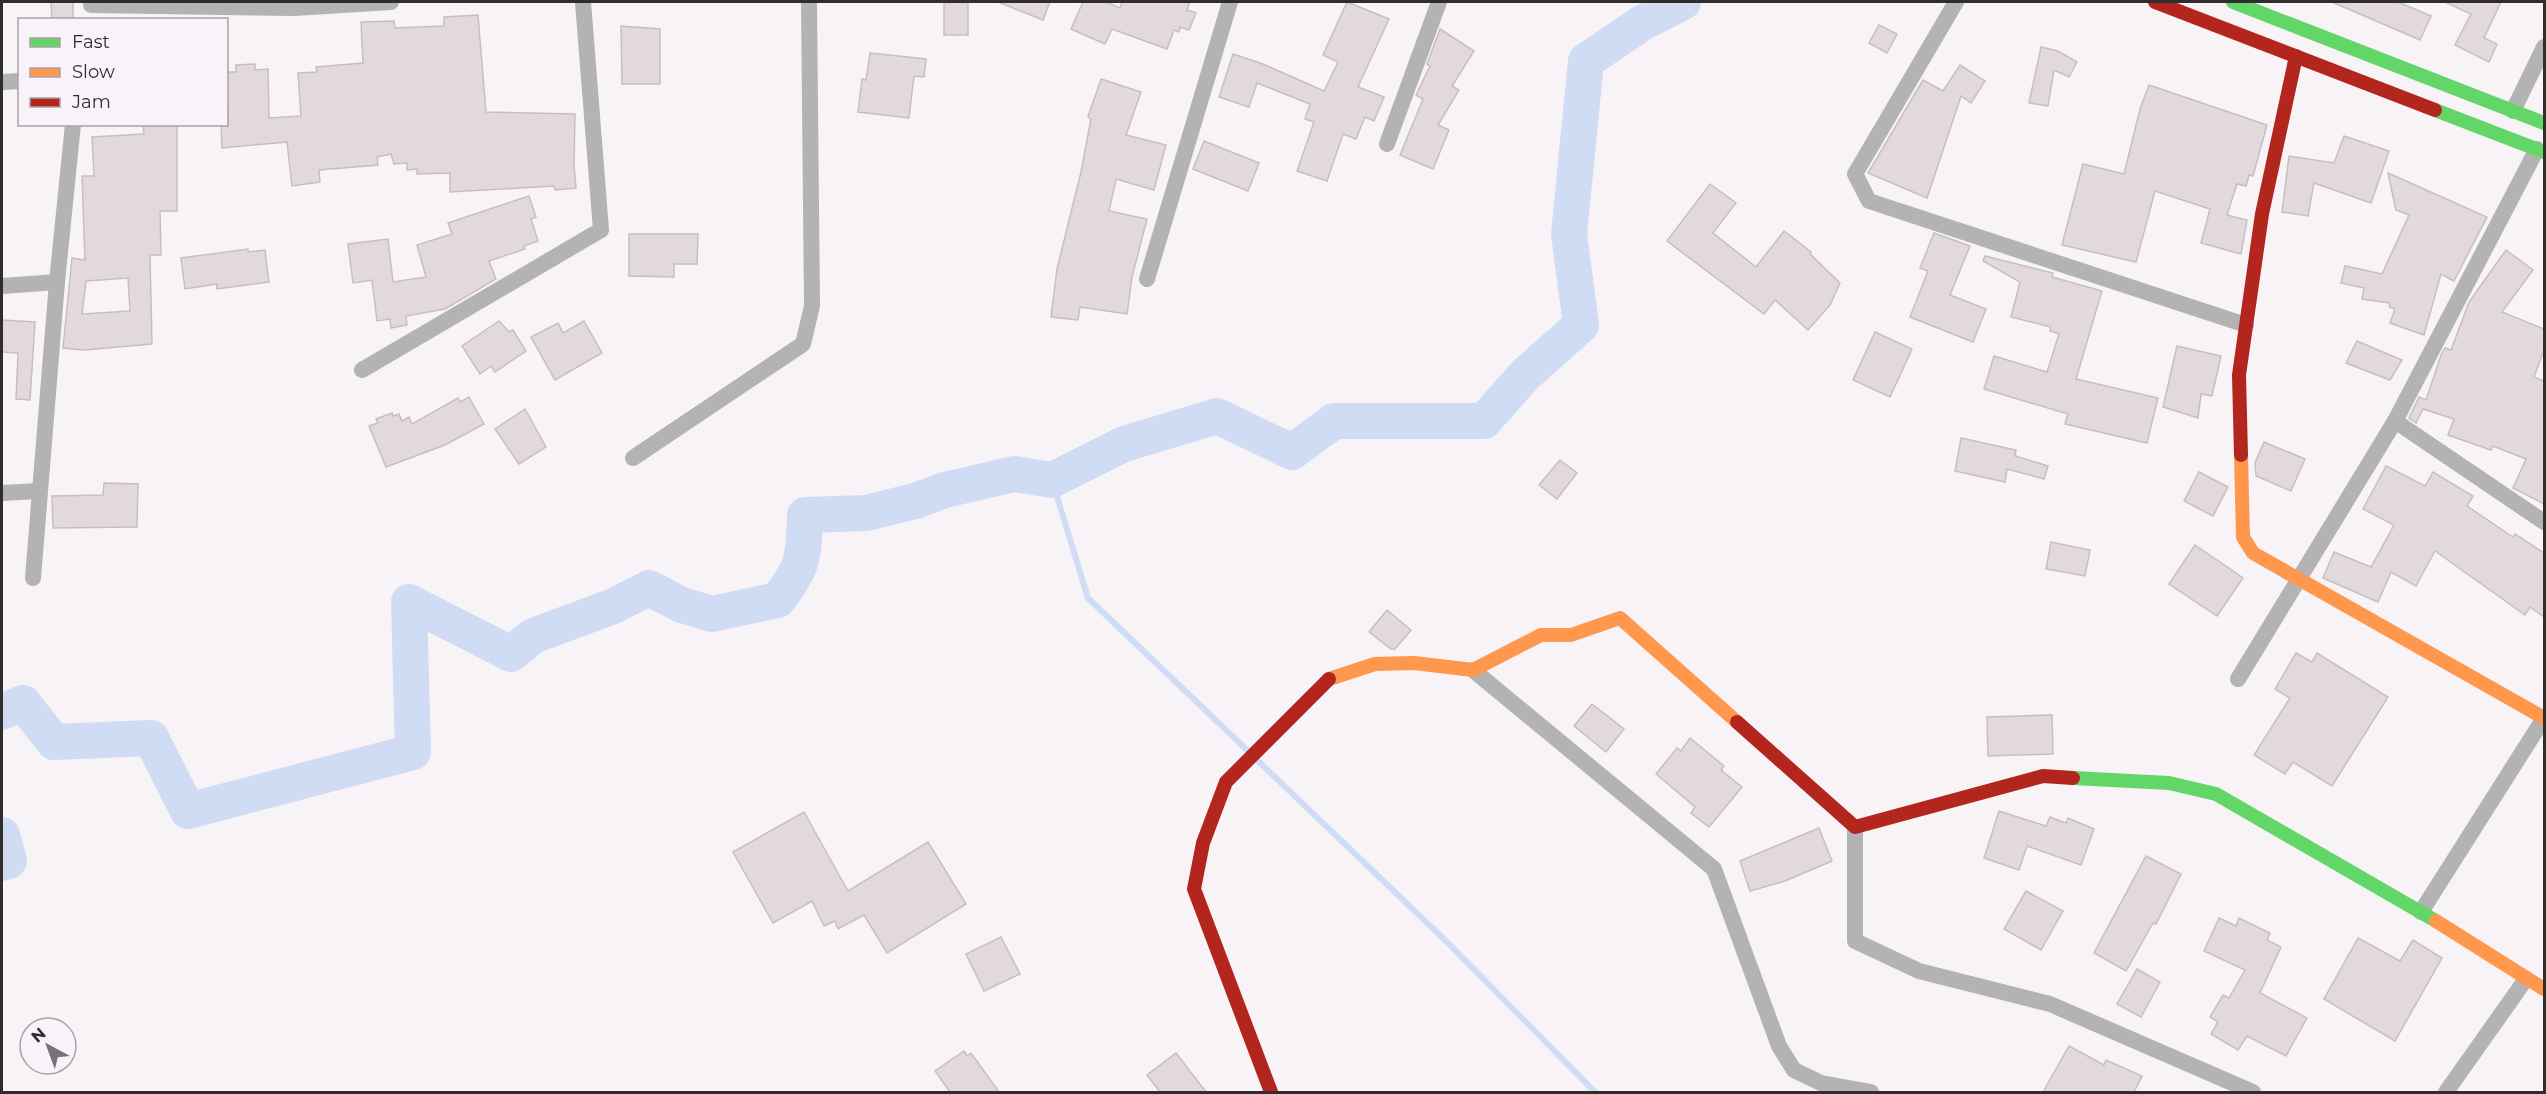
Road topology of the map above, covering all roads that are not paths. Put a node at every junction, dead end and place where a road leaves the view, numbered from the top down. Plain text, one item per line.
1 (391, 2) edge
2 (583, 2) edge
3 (809, 2) edge
4 (1230, 2) edge
5 (1439, 2) edge
6 (1956, 2) edge
7 (2155, 2) edge
8 (2233, 2) edge
9 (295, 5) edge
10 (90, 9) edge
11 (2544, 47) edge
12 (2296, 56) junction
13 (18, 81) edge
14 (2, 82) edge
15 (2513, 111) junction
16 (2544, 123) edge
17 (73, 126) edge
18 (1387, 144) dead end
19 (2541, 151) edge
20 (1147, 279) dead end
21 (57, 282) junction
22 (2, 286) edge
23 (2246, 325) junction
24 (362, 370) dead end
25 (2395, 421) junction
26 (633, 458) dead end
27 (39, 491) junction
28 (2, 493) edge
29 (2544, 522) edge
30 (33, 578) dead end
31 (2298, 580) junction
32 (1473, 670) junction
33 (2238, 679) dead end
34 (2544, 718) edge
35 (1855, 827) junction
36 (2421, 912) junction
37 (2526, 979) junction
38 (2544, 989) edge
39 (1271, 1092) edge
40 (1871, 1092) edge
41 (2253, 1092) edge
42 (2446, 1092) edge

1 - 9 street
2 - 24 street
3 - 26 street
4 - 20 street
5 - 18 street
6 - 23 street
7 - 12 street
8 - 15 street
9 - 10 street
11 - 15 street
12 - 19 street
12 - 23 street
13 - 14 street
15 - 16 street
17 - 21 street
19 - 25 street
21 - 22 street
21 - 27 street
23 - 31 street
25 - 29 street
25 - 31 street
27 - 28 street
27 - 30 street
31 - 33 street
31 - 34 street
32 - 35 street
32 - 39 street
32 - 40 street
34 - 36 street
35 - 36 street
35 - 41 street
36 - 37 street
37 - 38 street
37 - 42 street

